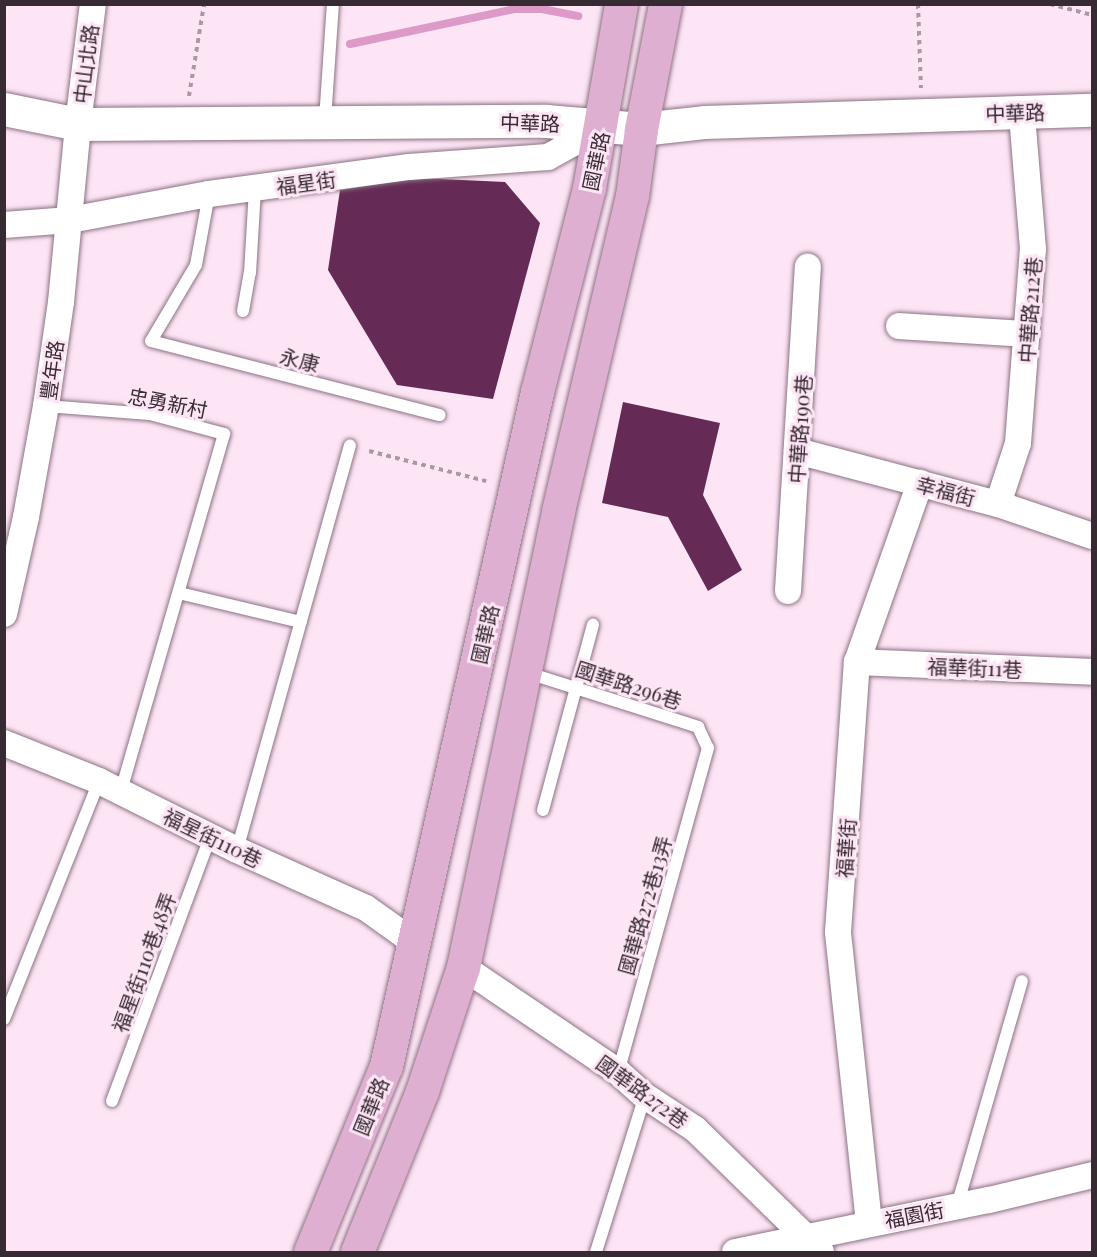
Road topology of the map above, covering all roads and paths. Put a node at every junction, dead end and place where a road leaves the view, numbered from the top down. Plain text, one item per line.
1 (93, 4) edge
2 (204, 4) edge
3 (333, 4) edge
4 (621, 4) edge
5 (665, 4) edge
6 (918, 4) edge
7 (1050, 4) edge
8 (1092, 15) edge
9 (4, 109) edge
10 (1092, 110) edge
11 (922, 114) junction
12 (1022, 114) junction
13 (185, 122) junction
14 (325, 122) junction
15 (78, 124) junction
16 (602, 127) junction
17 (641, 129) junction
18 (255, 189) junction
19 (209, 194) junction
20 (70, 220) junction
21 (4, 225) edge
22 (808, 267) dead end
23 (243, 311) dead end
24 (899, 326) dead end
25 (1027, 334) junction
26 (46, 406) junction
27 (440, 415) dead end
28 (350, 446) joint
29 (797, 452) junction
30 (487, 482) dead end
31 (920, 483) junction
32 (998, 504) junction
33 (1092, 536) edge
34 (788, 591) dead end
35 (178, 593) junction
36 (4, 614) edge
37 (301, 622) junction
38 (593, 625) dead end
39 (857, 662) junction
40 (524, 672) junction
41 (1092, 672) edge
42 (575, 687) junction
43 (4, 743) edge
44 (708, 748) joint
45 (110, 786) junction
46 (543, 810) dead end
47 (210, 837) junction
48 (237, 850) junction
49 (415, 943) junction
50 (463, 967) junction
51 (1022, 981) dead end
52 (4, 1019) edge
53 (618, 1072) junction
54 (645, 1096) junction
55 (112, 1101) dead end
56 (1092, 1174) edge
57 (957, 1206) junction
58 (869, 1223) junction
59 (814, 1244) edge
60 (310, 1252) edge
61 (357, 1252) edge
62 (596, 1252) edge
63 (735, 1252) edge

1 - 15 street, 中山北路
2 - 13 path
3 - 14 lane
4 - 16 main road, 國華路
5 - 17 main road, 國華路
6 - 11 path
7 - 8 path
9 - 15 street, 中華路
10 - 12 street, 中華路
11 - 12 street, 中華路
11 - 17 street, 中華路
12 - 25 street, 中華路212巷
13 - 14 street, 中華路
13 - 15 street, 中華路
14 - 16 street, 中華路
15 - 20 street, 豐年路
16 - 17 street, 中華路
16 - 18 street, 福星街
16 - 49 main road, 國華路
17 - 40 main road, 國華路
18 - 19 street, 福星街
18 - 23 lane
19 - 20 street, 福星街
19 - 27 lane, 永康
20 - 21 street, 福星街
20 - 26 street, 豐年路
22 - 29 street, 中華路190巷
24 - 25 street
25 - 32 street, 中華路212巷
26 - 35 lane, 忠勇新村
26 - 36 street, 豐年路
28 - 30 path
28 - 37 lane
29 - 31 street, 幸福街
29 - 34 street, 中華路190巷
31 - 32 street, 幸福街
31 - 39 street, 福華街
32 - 33 street, 幸福街
35 - 37 lane
35 - 45 lane, 忠勇新村
37 - 48 lane
38 - 42 lane
39 - 41 street, 福華街11巷
39 - 58 street, 福華街
40 - 42 lane, 國華路296巷
40 - 50 main road, 國華路
42 - 44 lane, 國華路296巷
42 - 46 lane
43 - 45 street, 福星街110巷
44 - 53 lane, 國華路272巷13弄
45 - 47 street, 福星街110巷
45 - 52 lane, 忠勇新村
47 - 48 street, 福星街110巷
47 - 55 lane, 福星街110巷48弄
48 - 49 street, 福星街110巷
49 - 50 main road
49 - 60 main road, 國華路
50 - 53 street, 國華路272巷
50 - 61 main road, 國華路
51 - 57 lane
53 - 54 street, 國華路272巷
54 - 59 street, 國華路272巷
54 - 62 lane
56 - 57 street, 福園街
57 - 58 street, 福園街
58 - 59 street, 福園街
59 - 63 street, 福園街

